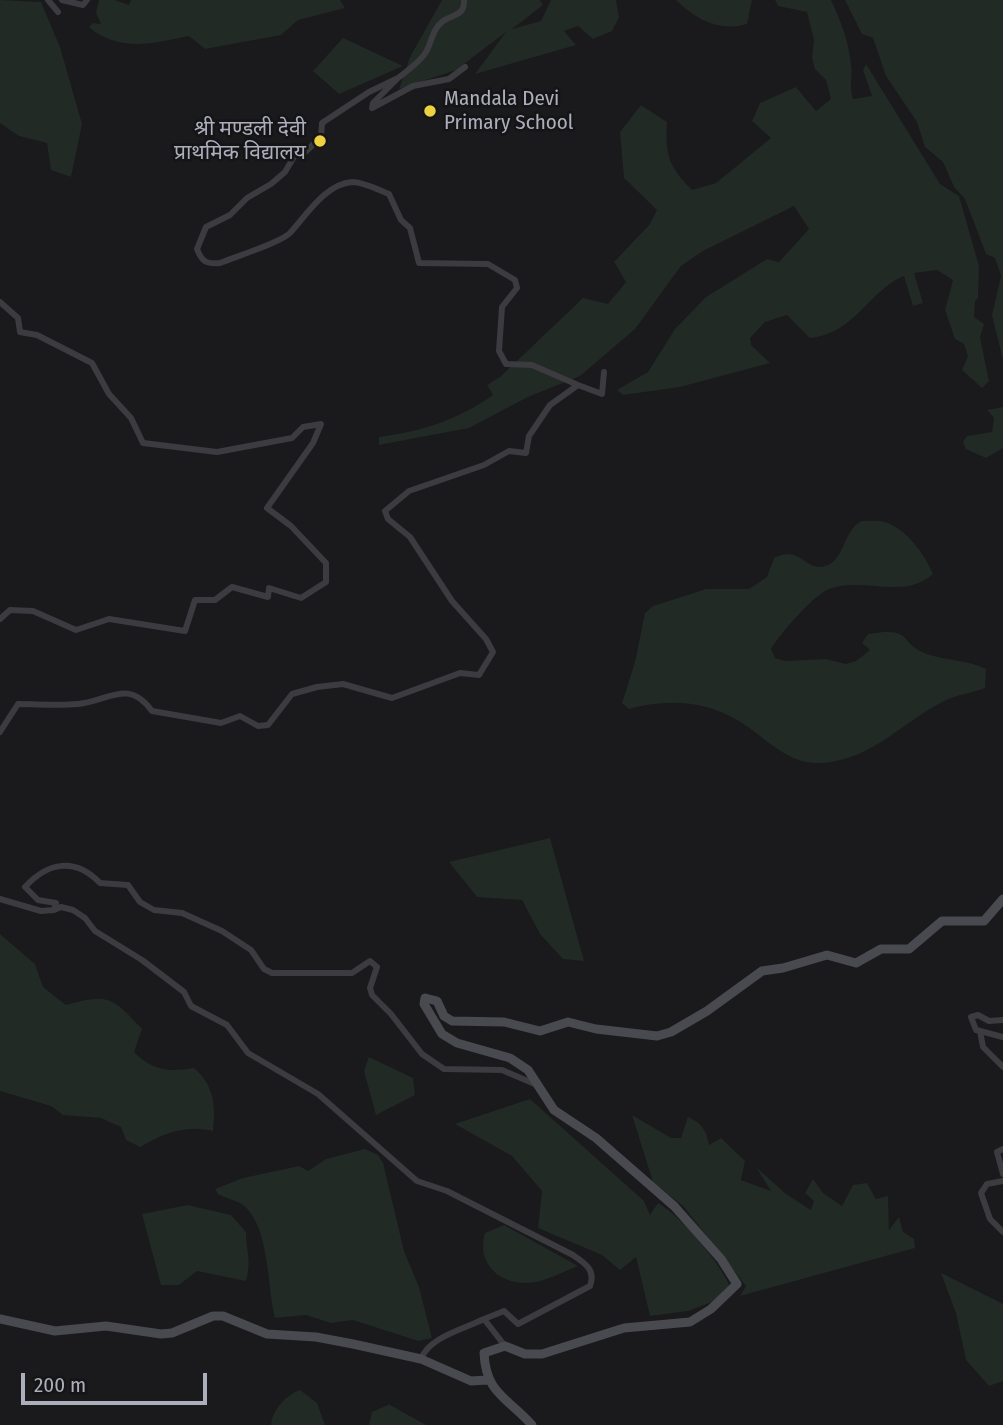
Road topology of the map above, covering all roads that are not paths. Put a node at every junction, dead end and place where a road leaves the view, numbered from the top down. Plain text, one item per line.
1 (48, 0) edge
2 (62, 0) edge
3 (87, 0) edge
4 (464, 0) edge
5 (58, 12) dead end
6 (465, 67) dead end
7 (398, 78) junction
8 (0, 302) edge
9 (604, 372) dead end
10 (578, 385) junction
11 (0, 619) edge
12 (0, 732) edge
13 (1003, 899) edge
14 (0, 900) edge
15 (54, 910) junction
16 (1003, 1020) edge
17 (980, 1031) junction
18 (1003, 1037) edge
19 (1003, 1067) edge
20 (539, 1085) junction
21 (1003, 1149) edge
22 (1003, 1174) edge
23 (1003, 1181) edge
24 (1003, 1232) edge
25 (0, 1319) edge
26 (484, 1319) junction
27 (505, 1346) junction
28 (421, 1359) junction
29 (487, 1380) junction
30 (532, 1425) edge

1 - 5 street
2 - 3 street
4 - 7 street
6 - 7 street
7 - 10 street
8 - 11 street
9 - 10 street
10 - 12 street
13 - 20 main road
14 - 15 street
15 - 20 street
15 - 26 street
16 - 17 street
17 - 18 street
17 - 19 street
20 - 27 main road
21 - 22 street
23 - 24 street
25 - 28 main road
26 - 27 street
26 - 28 street
27 - 29 main road
28 - 29 main road
29 - 30 main road

